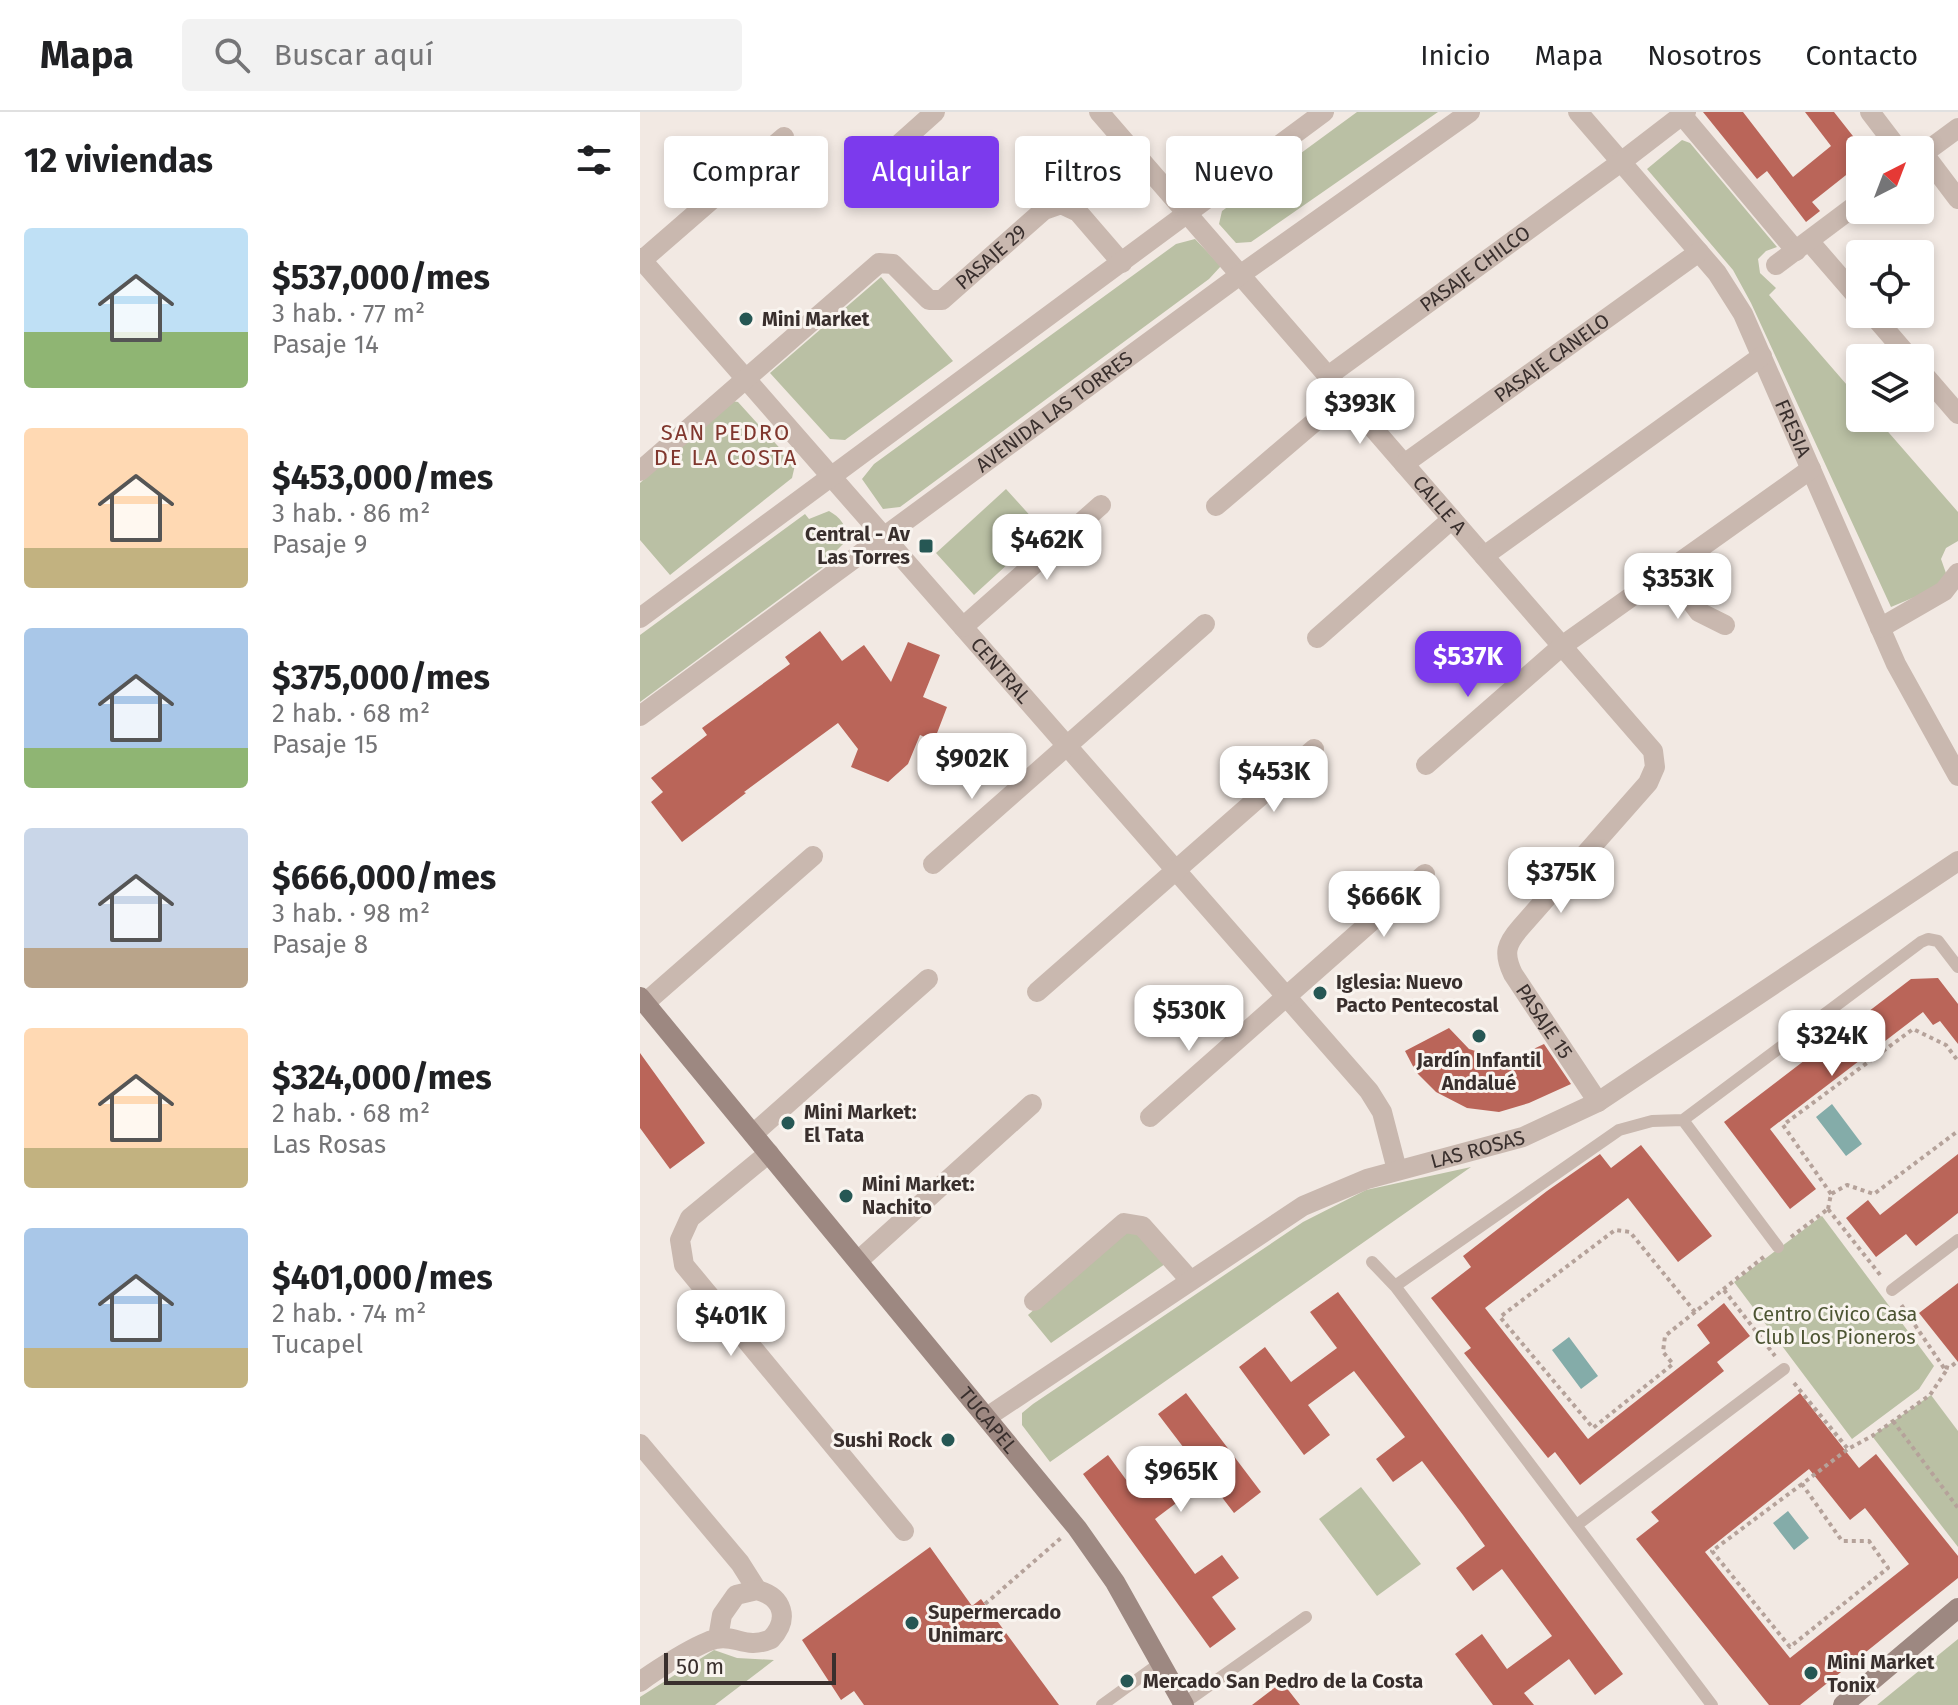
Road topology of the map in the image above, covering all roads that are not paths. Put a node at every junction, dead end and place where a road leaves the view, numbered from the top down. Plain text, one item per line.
1 (935, 112) edge
2 (1324, 112) edge
3 (1470, 112) edge
4 (1578, 112) edge
5 (1870, 112) edge
6 (1101, 113) edge
7 (1684, 113) edge
8 (1958, 128) edge
9 (908, 136) edge
10 (1888, 136) edge
11 (1934, 146) edge
12 (1621, 162) junction
13 (1934, 170) edge
14 (1958, 199) edge
15 (701, 208) edge
16 (1846, 213) edge
17 (1188, 215) junction
18 (1802, 246) junction
19 (1699, 252) junction
20 (641, 260) edge
21 (1122, 263) junction
22 (1776, 265) dead end
23 (1240, 275) junction
24 (1846, 287) edge
25 (1884, 328) edge
26 (1898, 344) edge
27 (1762, 356) junction
28 (1328, 376) junction
29 (745, 378) junction
30 (1934, 386) edge
31 (1345, 396) junction
32 (1958, 414) edge
33 (1404, 464) junction
34 (1811, 469) junction
35 (640, 471) edge
36 (831, 476) junction
37 (1101, 505) dead end
38 (1216, 506) dead end
39 (1452, 519) junction
40 (884, 537) junction
41 (1484, 556) junction
42 (1668, 570) junction
43 (1958, 573) edge
44 (640, 618) edge
45 (1205, 624) dead end
46 (1725, 625) dead end
47 (963, 627) junction
48 (1880, 628) junction
49 (1317, 638) dead end
50 (1562, 646) junction
51 (640, 716) edge
52 (1068, 747) junction
53 (1314, 749) dead end
54 (1653, 751) joint
55 (1426, 765) dead end
56 (1958, 776) edge
57 (813, 856) dead end
58 (1958, 861) edge
59 (933, 864) dead end
60 (1176, 870) junction
61 (1425, 874) dead end
62 (1958, 967) edge
63 (928, 979) dead end
64 (1037, 992) dead end
65 (1286, 996) junction
66 (642, 1002) edge
67 (1598, 1102) junction
68 (1032, 1104) dead end
69 (1150, 1117) dead end
70 (1683, 1120) junction
71 (753, 1134) junction
72 (769, 1153) junction
73 (1397, 1170) junction
74 (1958, 1240) edge
75 (1778, 1247) dead end
76 (858, 1261) junction
77 (1372, 1262) dead end
78 (1190, 1280) junction
79 (1395, 1286) junction
80 (1892, 1290) road end
81 (1034, 1301) dead end
82 (1784, 1369) road end
83 (987, 1417) junction
84 (640, 1444) edge
85 (1578, 1524) junction
86 (904, 1531) dead end
87 (757, 1590) junction
88 (1958, 1608) edge
89 (1306, 1617) dead end
90 (718, 1638) junction
91 (1160, 1663) junction
92 (643, 1673) edge
93 (1183, 1704) edge
94 (1102, 1705) edge
95 (1712, 1705) edge
96 (1843, 1705) edge

1 - 9 street
2 - 17 street
3 - 23 street, AVENIDA LAS TORRES
4 - 12 street, FRESIA
5 - 10 street
6 - 17 street, CALLE A
7 - 12 street, PASAJE CHILCO
7 - 18 street
8 - 11 street
12 - 19 street, FRESIA
12 - 28 street, PASAJE CHILCO
13 - 14 street
15 - 20 street
16 - 18 street
17 - 21 street
17 - 23 street, CALLE A
18 - 22 street
18 - 24 street
19 - 27 street, FRESIA
19 - 33 street, PASAJE CANELO
20 - 29 street, CENTRAL
21 - 29 street, PASAJE 29
21 - 36 street
23 - 28 street, CALLE A
23 - 40 street, AVENIDA LAS TORRES
25 - 26 street
27 - 34 street, FRESIA
27 - 41 street
28 - 31 street, CALLE A
29 - 35 street
29 - 36 street, CENTRAL
30 - 32 street
31 - 33 street, CALLE A
31 - 38 street
33 - 39 street, CALLE A
34 - 42 street
34 - 48 street, FRESIA
36 - 40 street, CENTRAL
36 - 44 street
37 - 47 street
39 - 41 street, CALLE A
39 - 49 street
40 - 47 street, CENTRAL
40 - 51 street, AVENIDA LAS TORRES
41 - 50 street, CALLE A
42 - 46 street
42 - 50 street
43 - 48 street
45 - 52 street
47 - 52 street, CENTRAL
48 - 56 street, FRESIA
50 - 54 street, CALLE A
50 - 55 street
52 - 59 street
52 - 60 street, CENTRAL
53 - 60 street
54 - 67 street, PASAJE 15
57 - 66 street
58 - 67 street, LAS ROSAS
60 - 64 street
60 - 65 street, CENTRAL
61 - 65 street
62 - 70 lane
63 - 71 street
65 - 69 street
65 - 73 street, CENTRAL
66 - 71 main road, TUCAPEL
67 - 73 street, LAS ROSAS
68 - 76 street
70 - 75 lane
70 - 79 lane
71 - 72 main road, TUCAPEL
72 - 76 main road, TUCAPEL
72 - 86 street
73 - 78 street, LAS ROSAS
74 - 80 lane
76 - 83 main road, TUCAPEL
77 - 79 lane
78 - 81 street
78 - 83 street, LAS ROSAS
79 - 85 lane
82 - 85 lane
83 - 91 main road, TUCAPEL
84 - 87 street
85 - 95 lane
87 - 90 street
87 - 90 street
88 - 96 main road
89 - 93 lane
90 - 92 street
91 - 93 main road, TUCAPEL
91 - 94 lane

